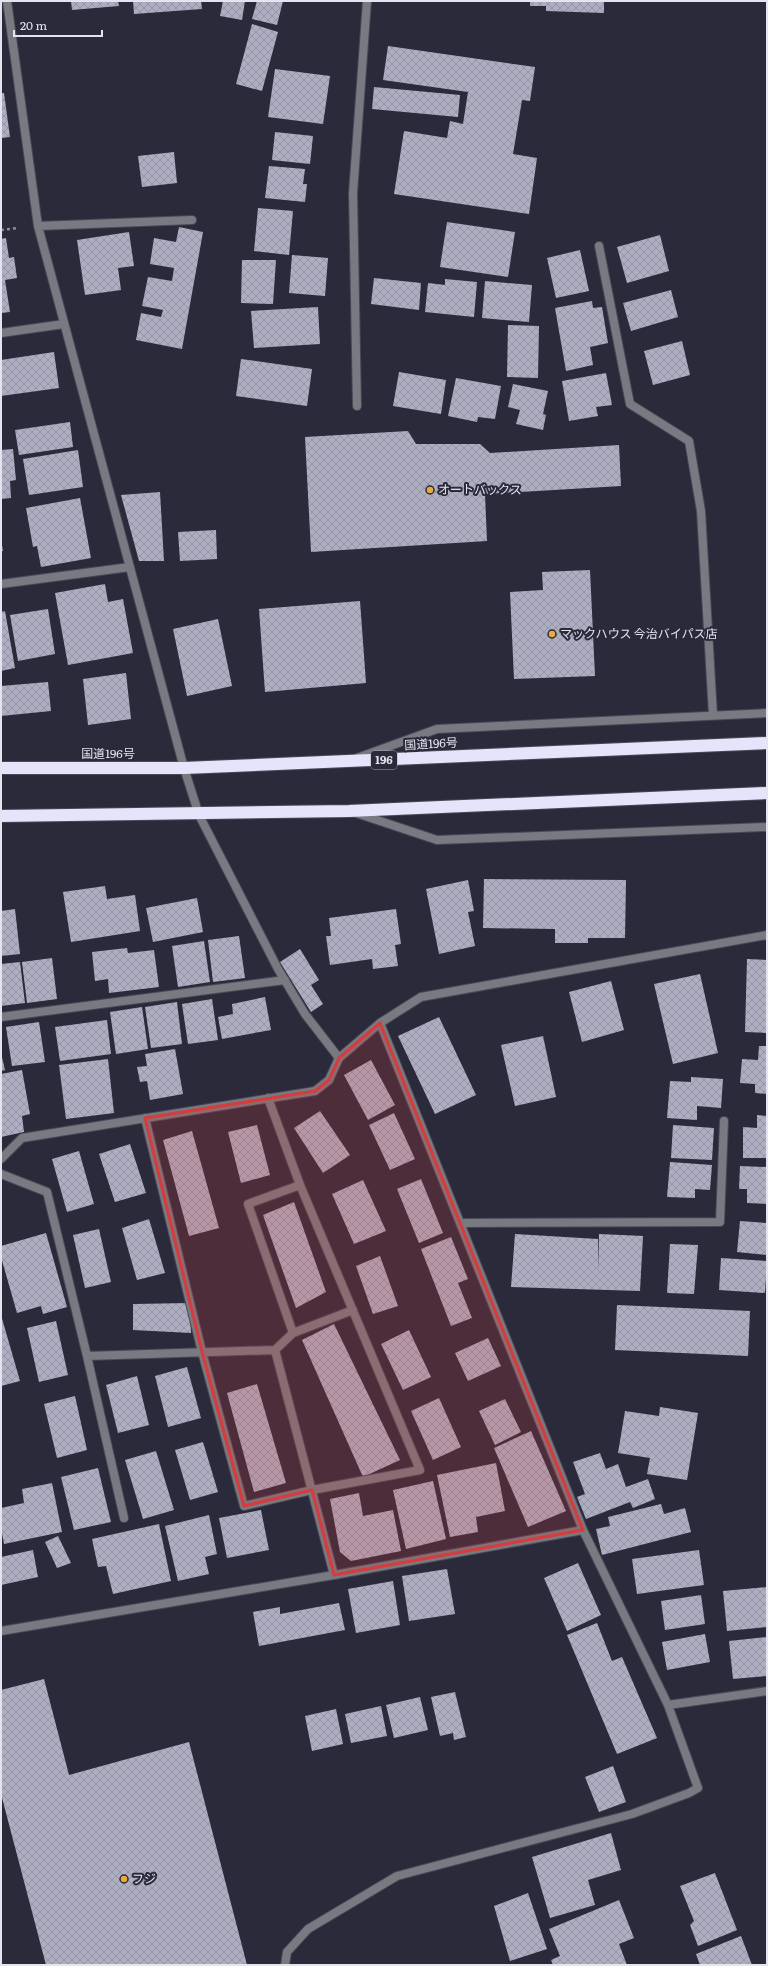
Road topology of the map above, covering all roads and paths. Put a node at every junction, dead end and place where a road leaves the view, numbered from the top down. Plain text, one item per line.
1 (7, 1) edge
2 (367, 1) edge
3 (192, 220) dead end
4 (38, 226) junction
5 (599, 246) dead end
6 (64, 324) junction
7 (1, 333) edge
8 (357, 406) dead end
9 (130, 567) junction
10 (1, 584) edge
11 (767, 713) edge
12 (713, 715) junction
13 (767, 743) edge
14 (345, 762) junction
15 (1, 768) edge
16 (184, 768) junction
17 (767, 793) edge
18 (349, 811) junction
19 (199, 815) junction
20 (1, 816) edge
21 (767, 827) edge
22 (767, 935) edge
23 (285, 980) junction
24 (1, 1017) edge
25 (380, 1023) junction
26 (339, 1058) junction
27 (268, 1098) junction
28 (145, 1118) junction
29 (724, 1121) dead end
30 (1, 1159) edge
31 (1, 1174) edge
32 (300, 1185) junction
33 (460, 1222) junction
34 (352, 1310) junction
35 (293, 1333) junction
36 (275, 1350) junction
37 (202, 1352) junction
38 (87, 1356) junction
39 (312, 1490) junction
40 (124, 1518) dead end
41 (583, 1530) junction
42 (334, 1575) junction
43 (1, 1631) edge
44 (767, 1691) edge
45 (668, 1705) junction
46 (285, 1965) edge

1 - 4 street
2 - 8 street
3 - 4 street
4 - 6 street
5 - 12 street
6 - 7 street
6 - 9 street
9 - 10 street
9 - 16 street
11 - 12 street
12 - 14 street
13 - 14 highway, 国道196号 / 196
14 - 16 highway, 国道196号 / 196
15 - 16 highway, 国道196号 / 196
16 - 19 street
17 - 18 highway
18 - 19 highway
18 - 21 street
19 - 20 highway
19 - 23 street
22 - 25 street
23 - 24 street
23 - 26 street
25 - 26 street
25 - 33 street
26 - 27 street
27 - 28 street
27 - 32 street
28 - 30 street
28 - 37 street
29 - 33 street
31 - 38 street
32 - 34 street
32 - 35 street
33 - 41 street
34 - 35 street
34 - 39 street
35 - 36 street
36 - 37 street
36 - 39 street
37 - 38 street
37 - 39 street
38 - 40 street
39 - 42 street
41 - 42 street
41 - 45 street
42 - 43 street
44 - 45 street
45 - 46 street

